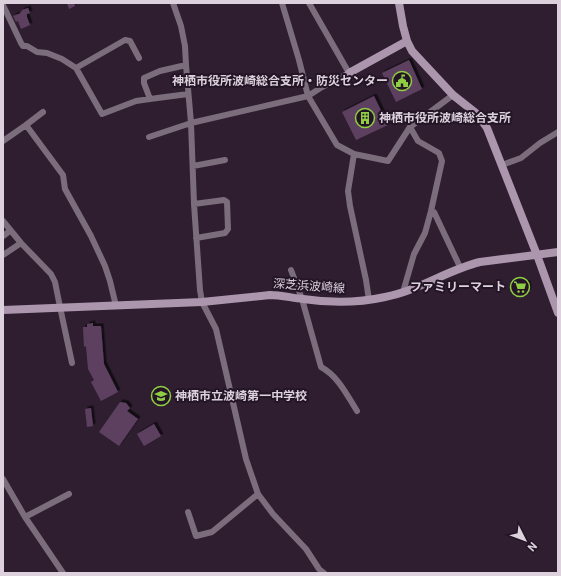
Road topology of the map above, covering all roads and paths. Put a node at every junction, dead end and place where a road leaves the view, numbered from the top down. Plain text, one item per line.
1 (172, 3) edge
2 (282, 3) edge
3 (309, 3) edge
4 (399, 3) edge
5 (3, 5) edge
6 (407, 41) junction
7 (139, 58) dead end
8 (186, 65) junction
9 (76, 68) junction
10 (350, 73) junction
11 (188, 94) junction
12 (453, 95) junction
13 (308, 96) junction
14 (150, 99) junction
15 (43, 112) dead end
16 (191, 123) junction
17 (26, 125) junction
18 (410, 127) junction
19 (558, 132) edge
20 (149, 137) dead end
21 (3, 141) edge
22 (354, 154) junction
23 (225, 160) dead end
24 (502, 165) junction
25 (193, 166) junction
26 (194, 204) junction
27 (431, 211) junction
28 (3, 221) edge
29 (10, 231) junction
30 (3, 236) edge
31 (196, 238) junction
32 (21, 243) junction
33 (558, 252) edge
34 (537, 254) junction
35 (3, 255) edge
36 (460, 268) junction
37 (291, 270) dead end
38 (403, 292) junction
39 (302, 299) junction
40 (369, 300) junction
41 (202, 302) junction
42 (116, 306) junction
43 (60, 307) junction
44 (3, 310) edge
45 (558, 313) edge
46 (72, 363) dead end
47 (357, 411) dead end
48 (3, 479) edge
49 (69, 494) dead end
50 (258, 494) junction
51 (188, 512) dead end
52 (26, 517) junction
53 (63, 573) edge
54 (324, 573) edge

1 - 8 street
2 - 13 street
3 - 10 street
4 - 6 main road
5 - 9 street
6 - 10 main road
6 - 12 main road
7 - 9 street
8 - 11 street
8 - 14 street
9 - 14 street
10 - 13 street
11 - 14 street
11 - 16 street
12 - 18 street
12 - 24 main road
13 - 16 street
13 - 22 street
15 - 17 street
16 - 20 street
16 - 25 street
17 - 21 street
17 - 42 street
18 - 22 street
18 - 27 street
19 - 24 street
22 - 40 street
23 - 25 street
24 - 34 main road
25 - 26 street
26 - 31 street
26 - 31 street
27 - 36 street
27 - 38 street
28 - 29 street
29 - 30 street
29 - 32 street
31 - 41 street
32 - 35 street
32 - 43 street
33 - 34 main road, 深芝浜波崎線
34 - 36 main road, 深芝浜波崎線
34 - 45 main road
36 - 38 main road, 深芝浜波崎線
37 - 39 street
38 - 40 main road, 深芝浜波崎線
39 - 40 main road, 深芝浜波崎線
39 - 41 main road, 深芝浜波崎線
39 - 47 street
41 - 42 main road, 深芝浜波崎線
41 - 50 street
42 - 43 main road, 深芝浜波崎線
43 - 44 main road, 深芝浜波崎線
43 - 46 street
48 - 52 street
49 - 52 street
50 - 51 street
50 - 54 street
52 - 53 street

